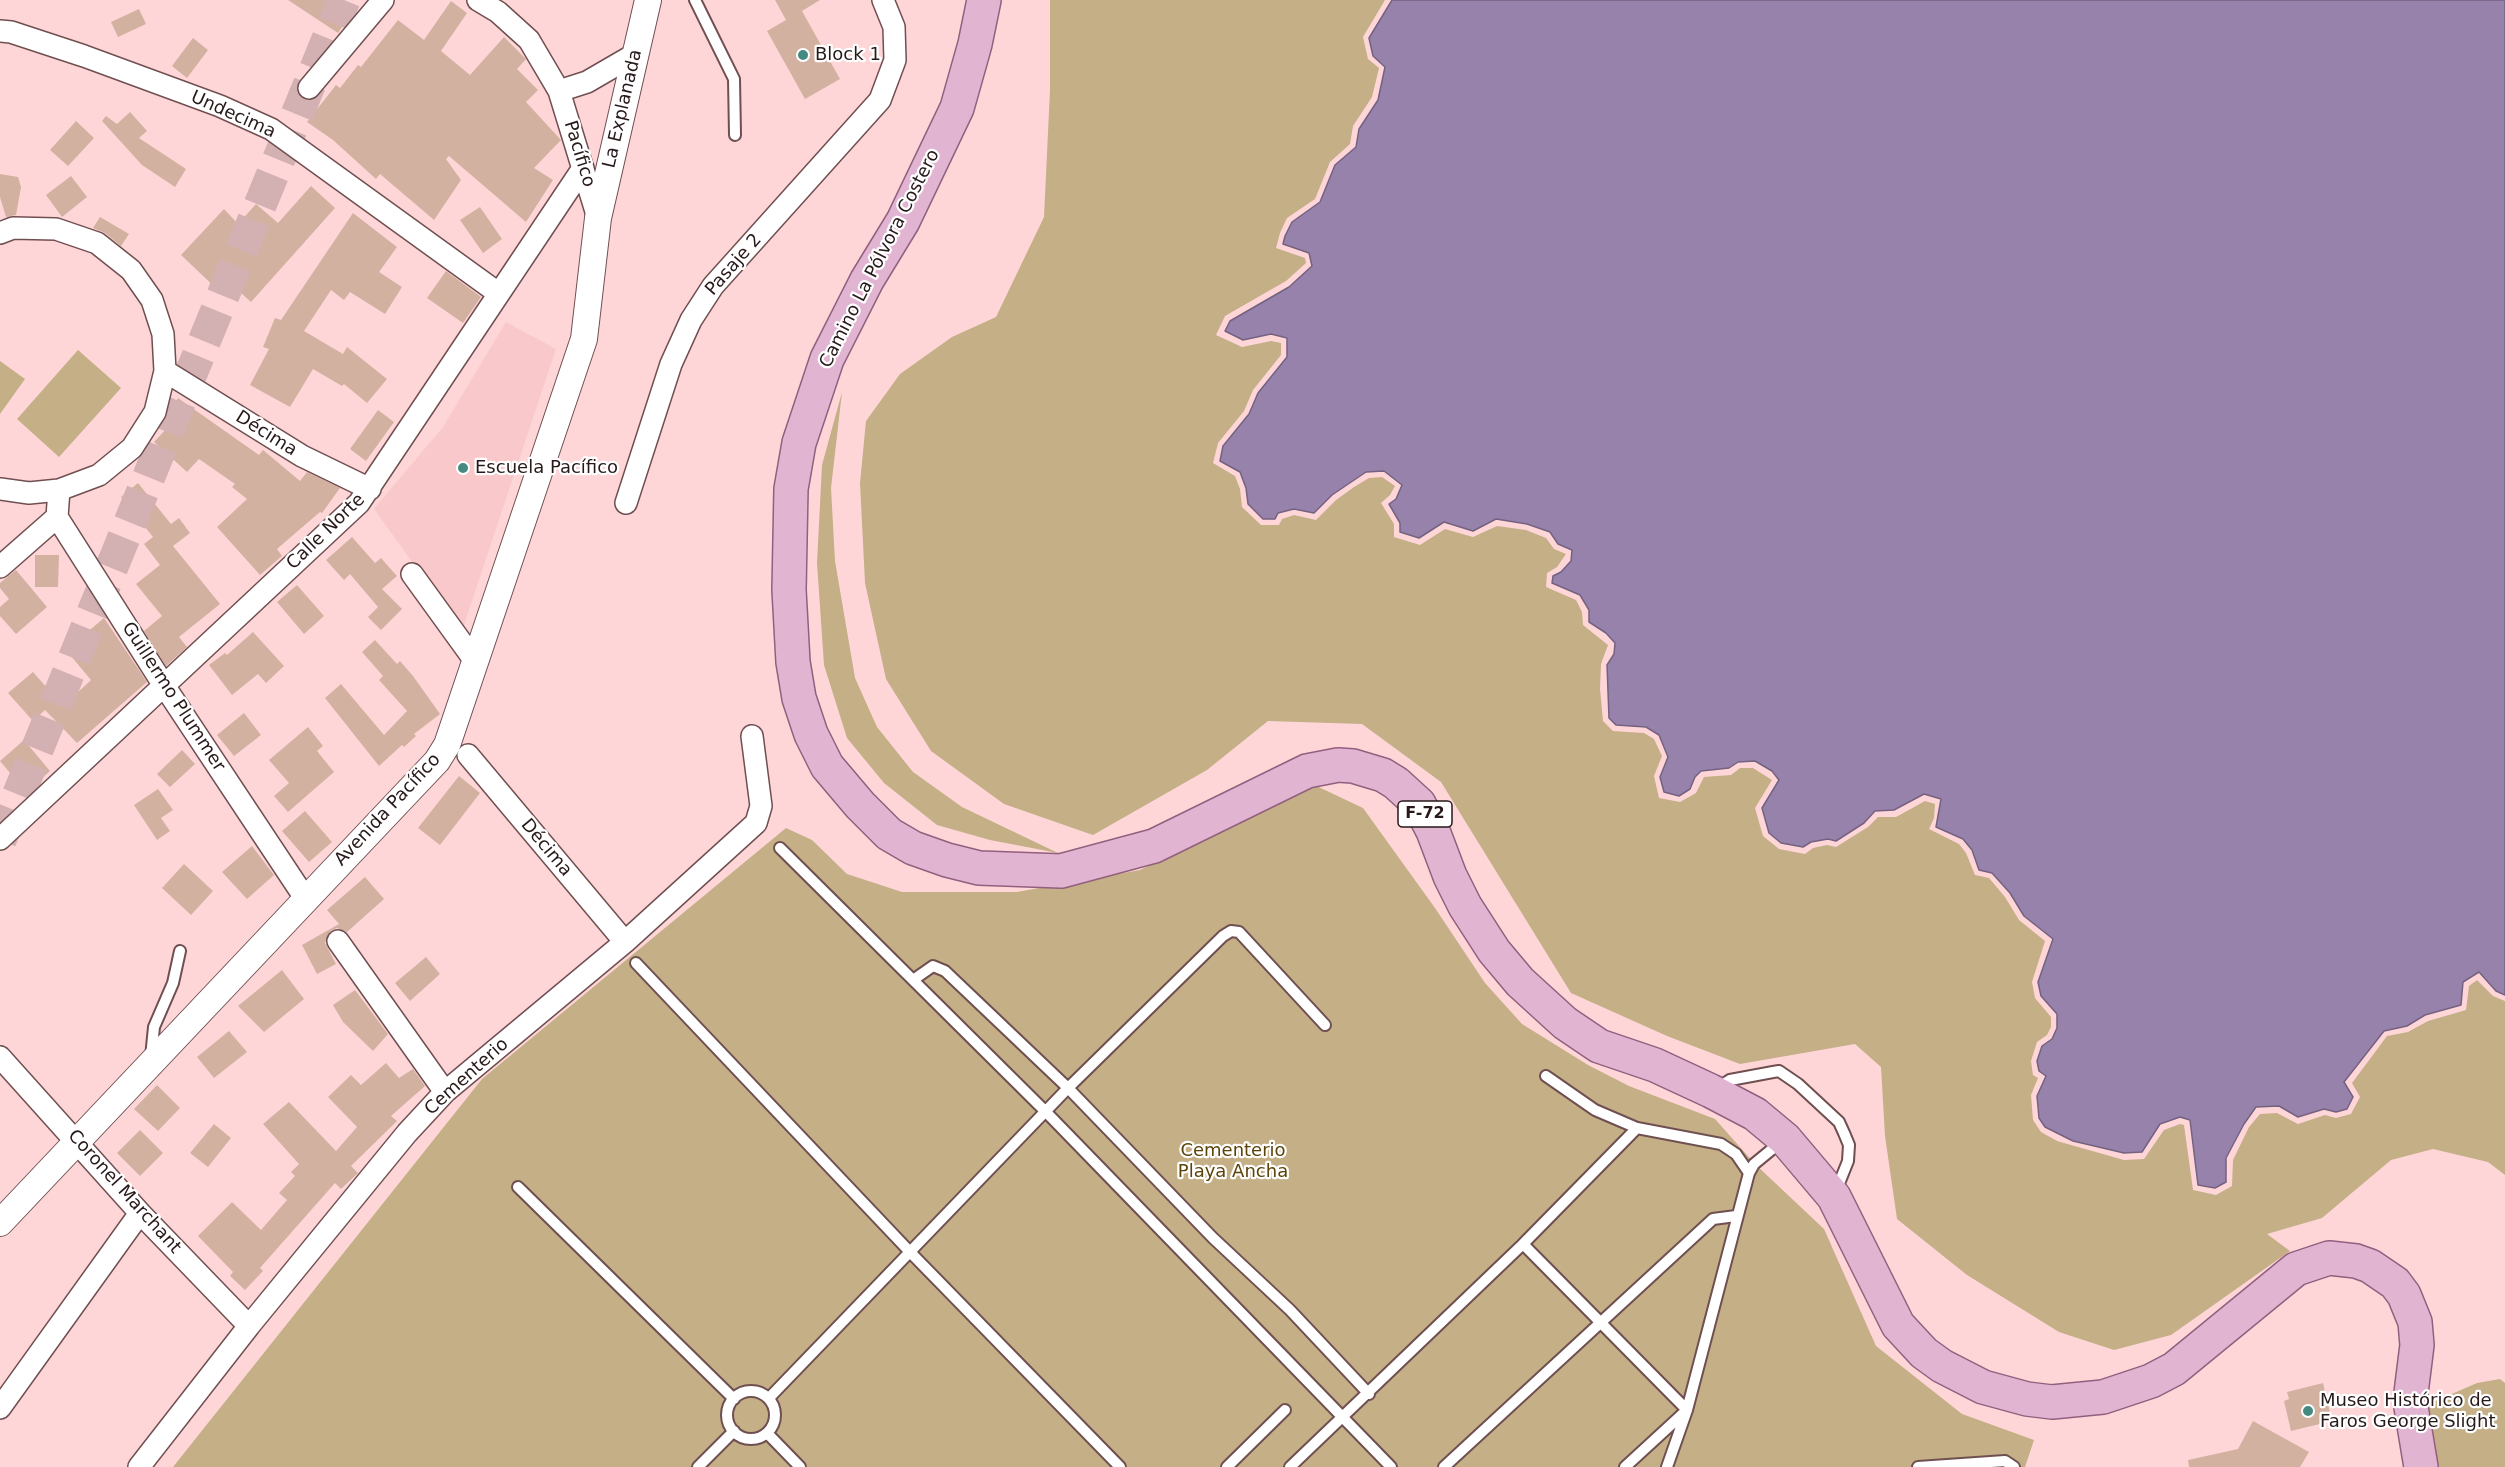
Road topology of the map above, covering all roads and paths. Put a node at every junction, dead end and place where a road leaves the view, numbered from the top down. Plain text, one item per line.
1 (382, 0) edge
2 (478, 0) edge
3 (648, 0) edge
4 (695, 0) edge
5 (883, 0) edge
6 (984, 0) edge
7 (0, 31) edge
8 (637, 54) junction
9 (309, 88) dead end
10 (559, 91) junction
11 (735, 135) dead end
12 (583, 168) junction
13 (598, 218) junction
14 (0, 233) edge
15 (498, 293) junction
16 (165, 371) junction
17 (0, 489) edge
18 (370, 489) junction
19 (60, 490) junction
20 (626, 503) dead end
21 (57, 517) junction
22 (0, 567) edge
23 (412, 574) dead end
24 (475, 661) junction
25 (163, 684) junction
26 (752, 736) dead end
27 (468, 755) dead end
28 (0, 839) edge
29 (780, 848) dead end
30 (305, 898) junction
31 (338, 941) dead end
32 (625, 942) junction
33 (180, 951) dead end
34 (636, 963) dead end
35 (913, 980) junction
36 (1325, 1025) dead end
37 (0, 1057) edge
38 (151, 1063) junction
39 (1546, 1076) dead end
40 (1068, 1088) junction
41 (1711, 1091) junction
42 (445, 1092) junction
43 (1046, 1112) junction
44 (1637, 1128) junction
45 (1785, 1139) junction
46 (78, 1141) junction
47 (1749, 1173) junction
48 (518, 1187) dead end
49 (1834, 1197) junction
50 (140, 1213) junction
51 (1736, 1215) junction
52 (0, 1223) edge
53 (1523, 1244) junction
54 (910, 1252) junction
55 (1600, 1321) junction
56 (249, 1326) junction
57 (1368, 1394) junction
58 (768, 1398) junction
59 (734, 1399) junction
60 (0, 1408) edge
61 (1285, 1410) dead end
62 (1687, 1410) junction
63 (1344, 1418) junction
64 (734, 1431) junction
65 (767, 1433) junction
66 (139, 1467) edge
67 (698, 1467) edge
68 (800, 1467) edge
69 (1120, 1467) edge
70 (1227, 1467) edge
71 (1290, 1467) edge
72 (1391, 1467) edge
73 (1444, 1467) edge
74 (1625, 1467) edge
75 (1667, 1467) edge
76 (1918, 1467) edge
77 (2014, 1467) edge
78 (2421, 1467) edge

1 - 9 street
2 - 10 street, Pacífico
3 - 8 street, La Explanada
4 - 11 lane
5 - 20 street, Pasaje 2
6 - 41 main road, Camino La Pólvora Costero / F-72
7 - 15 street, Undecima
8 - 10 street
8 - 13 street, La Explanada
10 - 12 street, Pacífico
12 - 13 street, Pacífico
12 - 15 street, Calle Norte
13 - 24 street, Avenida Pacífico
14 - 16 street
15 - 18 street, Calle Norte
16 - 18 street, Décima
16 - 19 street
17 - 19 street
18 - 25 street, Calle Norte
19 - 21 street
21 - 22 street
21 - 25 street, Guillermo Plummer
23 - 24 street
24 - 30 street, Avenida Pacífico
25 - 28 street, Calle Norte
25 - 30 street, Guillermo Plummer
26 - 32 street, Cementerio
27 - 32 street, Décima
29 - 35 lane
30 - 38 street, Avenida Pacífico
31 - 42 street
32 - 42 street, Cementerio
33 - 38 lane
34 - 54 lane
35 - 40 lane
35 - 43 lane
36 - 40 lane
37 - 46 street, Coronel Marchant
38 - 46 street, Avenida Pacífico
39 - 44 lane
40 - 43 lane
40 - 57 lane
41 - 45 main road, Camino La Pólvora Costero / F-72
41 - 49 lane
42 - 56 street, Cementerio
43 - 54 lane
43 - 63 lane
44 - 47 lane
44 - 53 lane
45 - 47 lane
45 - 49 main road, Camino La Pólvora Costero / F-72
46 - 50 street, Coronel Marchant
46 - 52 street, Avenida Pacífico
47 - 51 lane
48 - 59 lane
49 - 78 main road, Camino La Pólvora Costero / F-72
50 - 56 street, Coronel Marchant
50 - 60 street
51 - 55 lane
51 - 62 lane
53 - 55 lane
53 - 57 lane
54 - 58 lane
54 - 69 lane
55 - 62 lane
55 - 73 lane
56 - 66 street, Cementerio
57 - 63 lane
58 - 59 lane
58 - 65 lane
59 - 64 lane
61 - 70 lane
62 - 74 lane
62 - 75 lane
63 - 71 lane
63 - 72 lane
64 - 65 lane
64 - 67 lane
65 - 68 lane
76 - 77 lane

